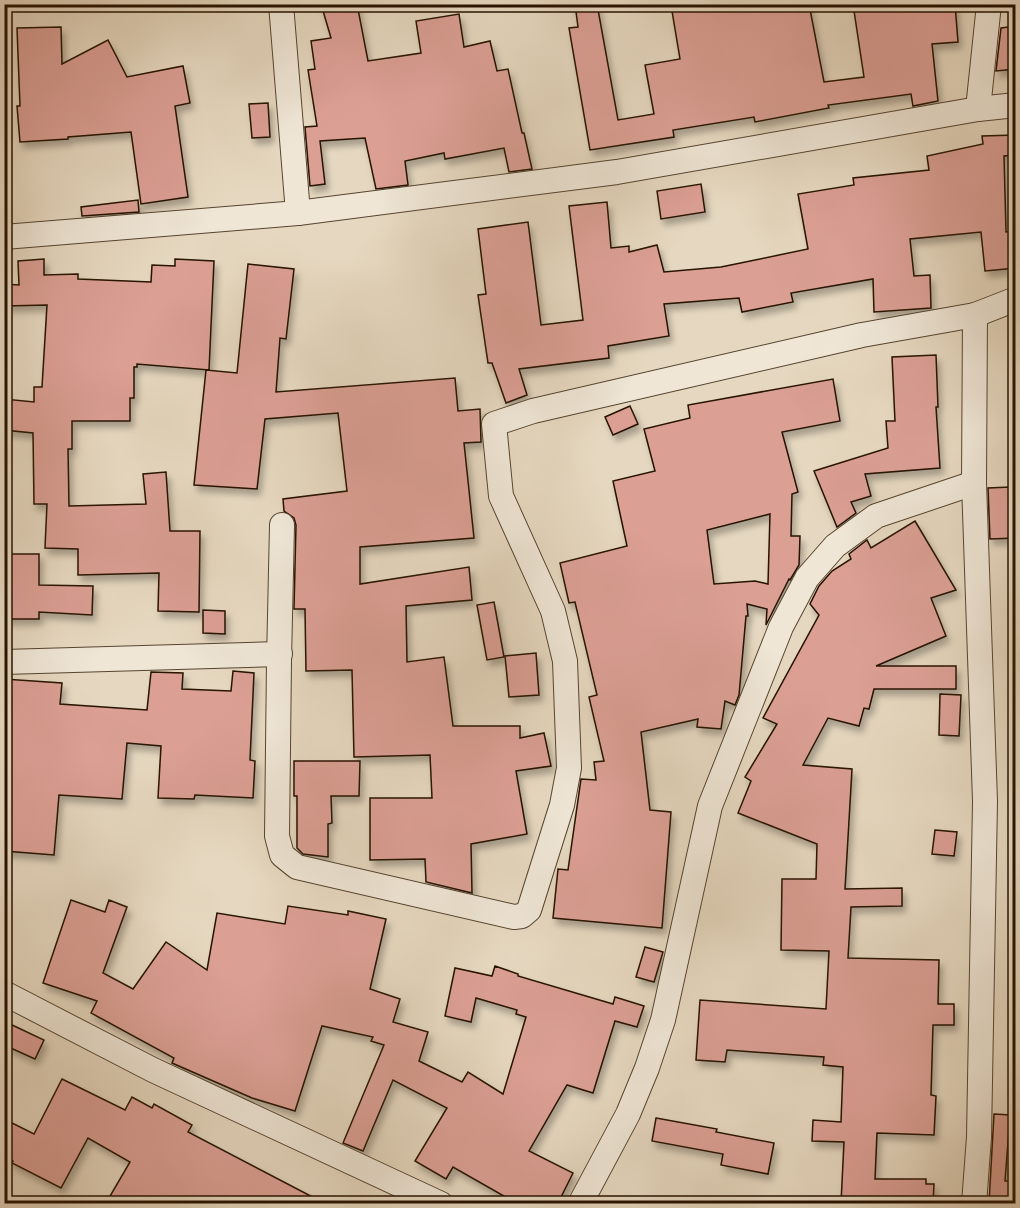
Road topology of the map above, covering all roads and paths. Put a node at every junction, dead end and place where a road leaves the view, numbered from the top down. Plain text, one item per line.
1 (281, 4) edge
2 (989, 4) edge
3 (1016, 105) edge
4 (978, 110) junction
5 (298, 213) junction
6 (4, 237) edge
7 (1016, 299) edge
8 (975, 315) junction
9 (974, 483) junction
10 (282, 525) dead end
11 (280, 654) junction
12 (4, 662) edge
13 (4, 993) edge
14 (441, 1203) edge
15 (580, 1203) edge
16 (974, 1203) edge

1 - 5 street
2 - 4 street
3 - 4 street
4 - 5 street
5 - 6 street
7 - 8 street
8 - 9 street
8 - 11 street
9 - 15 street
9 - 16 street
10 - 11 street
11 - 12 street
13 - 14 street

